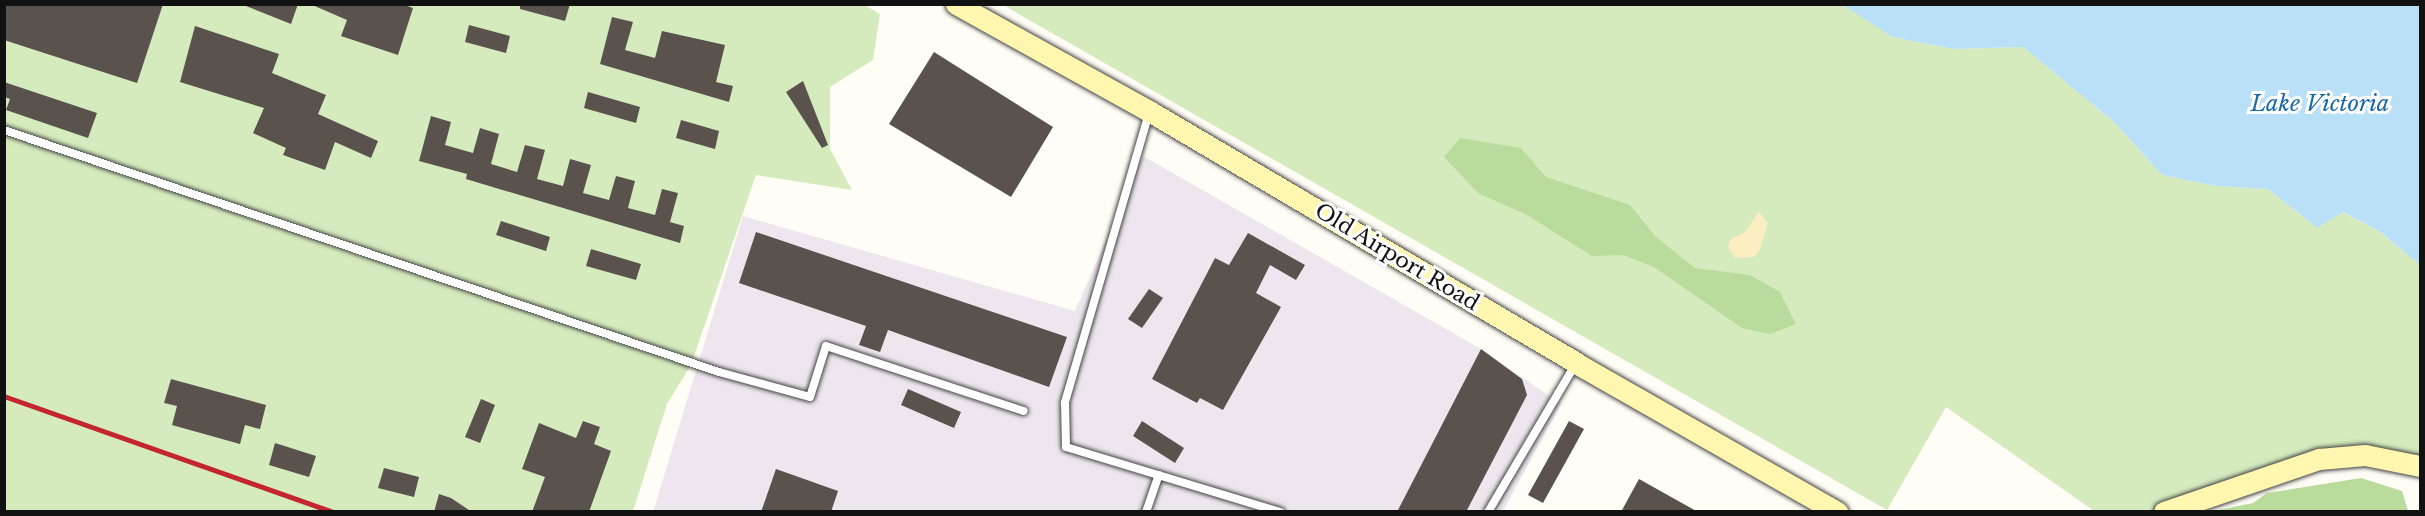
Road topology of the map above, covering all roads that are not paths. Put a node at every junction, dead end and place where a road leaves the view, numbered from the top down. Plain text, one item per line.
1 (956, 4) edge
2 (1149, 111) junction
3 (4, 130) edge
4 (1576, 363) junction
5 (1024, 411) dead end
6 (2421, 466) edge
7 (1159, 475) junction
8 (1146, 512) edge
9 (1281, 512) edge
10 (1488, 512) edge
11 (1837, 512) edge
12 (2164, 512) edge

1 - 2 main road, Old Airport Road
2 - 4 main road, Old Airport Road
2 - 7 lane
3 - 5 lane
4 - 10 lane
4 - 11 main road, Old Airport Road
6 - 12 main road
7 - 8 lane
7 - 9 lane

